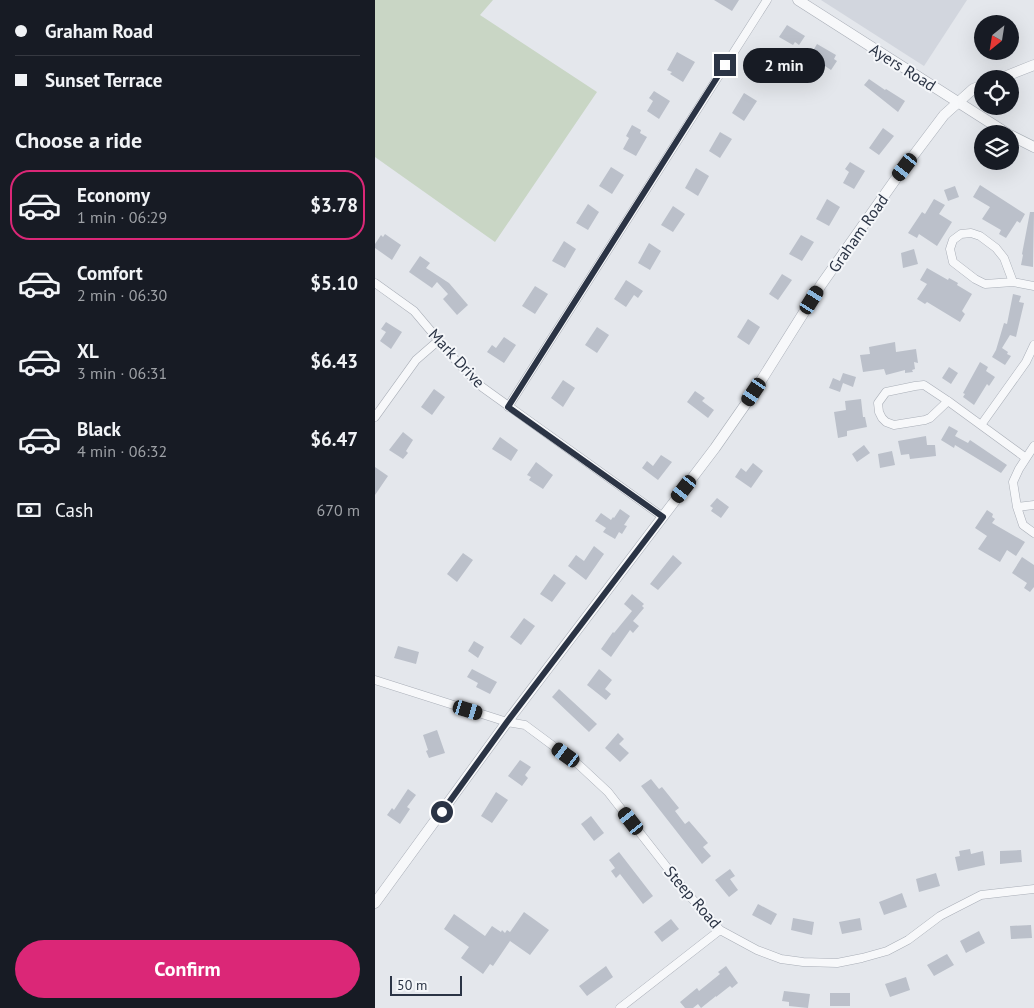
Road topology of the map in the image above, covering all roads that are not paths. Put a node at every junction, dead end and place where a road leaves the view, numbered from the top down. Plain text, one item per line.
1 (767, 0) edge
2 (798, 0) edge
3 (1034, 65) edge
4 (1019, 71) edge
5 (974, 89) edge
6 (958, 102) junction
7 (995, 125) edge
8 (1019, 139) edge
9 (1034, 147) edge
10 (1013, 282) junction
11 (375, 283) edge
12 (1034, 286) edge
13 (439, 340) junction
14 (1034, 345) edge
15 (1026, 362) junction
16 (1034, 366) edge
17 (948, 400) junction
18 (508, 407) junction
19 (375, 417) edge
20 (981, 425) junction
21 (1034, 446) edge
22 (1026, 458) junction
23 (1034, 505) edge
24 (1017, 507) junction
25 (663, 517) junction
26 (1034, 533) edge
27 (375, 680) edge
28 (507, 722) junction
29 (1034, 889) edge
30 (375, 903) edge
31 (720, 930) junction
32 (620, 1008) edge

1 - 18 street
2 - 6 street, Ayers Road
3 - 4 street
5 - 6 street, Graham Road
6 - 7 street, Ayers Road
6 - 25 street, Graham Road
8 - 9 street, Ayers Road
10 - 10 street
10 - 12 street
11 - 13 street, Mark Drive
13 - 18 street, Mark Drive
13 - 19 street
14 - 15 street
15 - 16 street
15 - 20 street
17 - 17 street
17 - 20 street
18 - 25 street, Mark Drive
20 - 22 street
21 - 22 street
22 - 24 street
23 - 24 street
24 - 26 street
25 - 28 street, Graham Road
27 - 28 street, Steep Road
28 - 30 street, Graham Road
28 - 31 street, Steep Road
29 - 31 street, Steep Road
31 - 32 street

